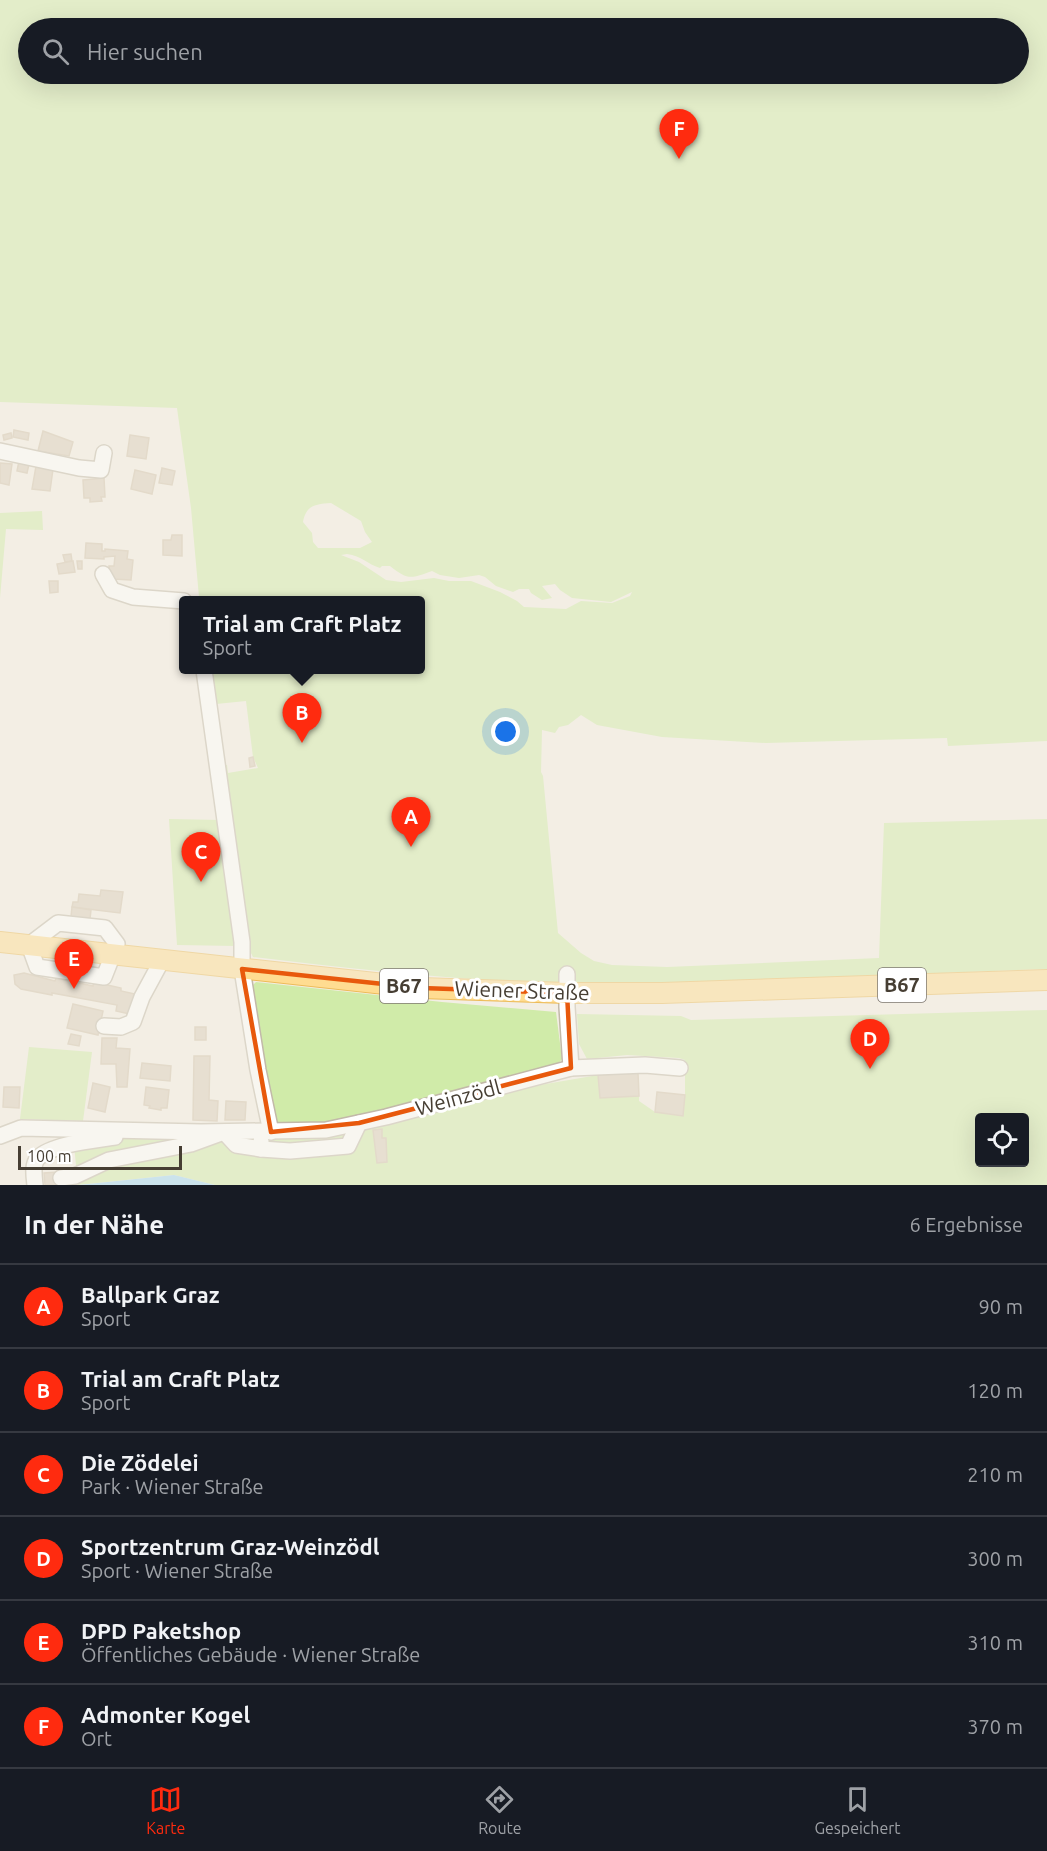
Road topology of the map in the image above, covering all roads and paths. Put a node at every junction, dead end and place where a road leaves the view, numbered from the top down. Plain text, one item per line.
1 (0, 451) edge
2 (104, 453) dead end
3 (103, 574) dead end
4 (179, 601) edge
5 (205, 674) edge
6 (0, 942) edge
7 (162, 960) junction
8 (242, 960) junction
9 (1047, 980) edge
10 (567, 984) junction
11 (104, 1026) dead end
12 (571, 1068) junction
13 (680, 1068) dead end
14 (359, 1123) junction
15 (0, 1124) edge
16 (21, 1128) junction
17 (148, 1131) junction
18 (224, 1132) junction
19 (266, 1132) junction
20 (0, 1136) edge
21 (261, 1149) junction
22 (62, 1178) dead end
23 (35, 1185) edge

1 - 2 street
3 - 4 street
5 - 8 street
6 - 7 main road, Wiener Straße / B67
7 - 8 main road, Wiener Straße / B67
7 - 11 street
8 - 10 main road, Wiener Straße / B67
8 - 19 street
9 - 10 main road, Wiener Straße / B67
10 - 12 street
12 - 13 street, Weinzödl
12 - 14 street, Weinzödl
14 - 19 street, Weinzödl
14 - 21 street
15 - 16 street
16 - 17 street, Weinzödl
16 - 20 street, Weinzödl
17 - 18 street, Weinzödl
17 - 23 street
18 - 19 street, Weinzödl
18 - 21 street
18 - 22 street
19 - 21 street

